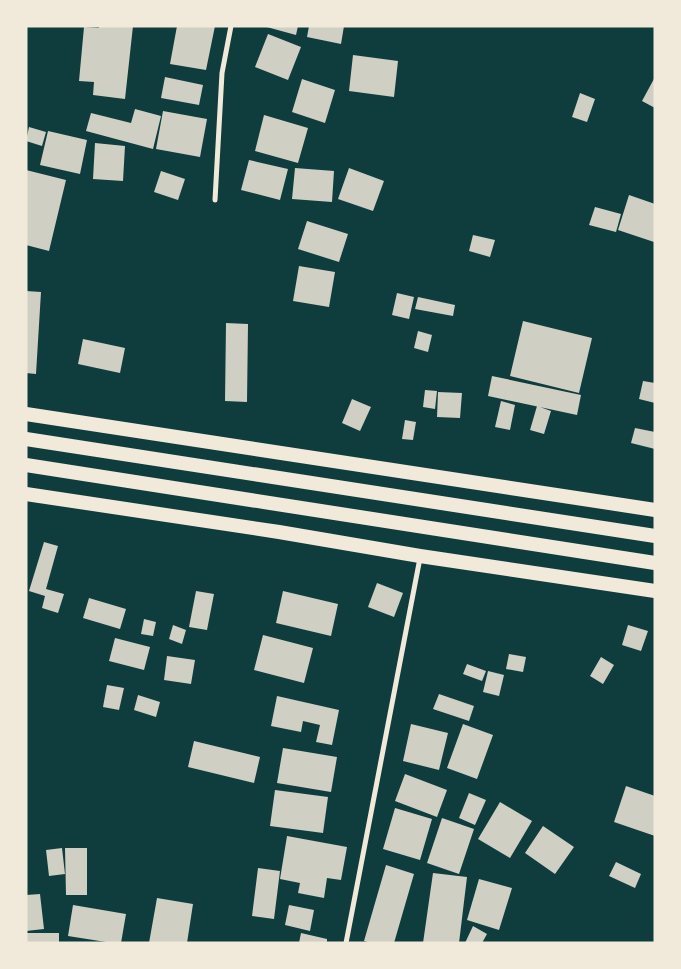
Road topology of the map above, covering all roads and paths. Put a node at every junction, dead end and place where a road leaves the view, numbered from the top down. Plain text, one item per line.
1 (232, 26) edge
2 (215, 200) dead end
3 (26, 414) edge
4 (26, 439) edge
5 (26, 465) edge
6 (26, 494) edge
7 (655, 510) edge
8 (655, 536) edge
9 (420, 556) junction
10 (655, 564) edge
11 (655, 591) edge
12 (346, 943) edge

1 - 2 street
3 - 7 highway
4 - 8 highway
5 - 10 highway
6 - 9 highway
9 - 11 highway
9 - 12 street

